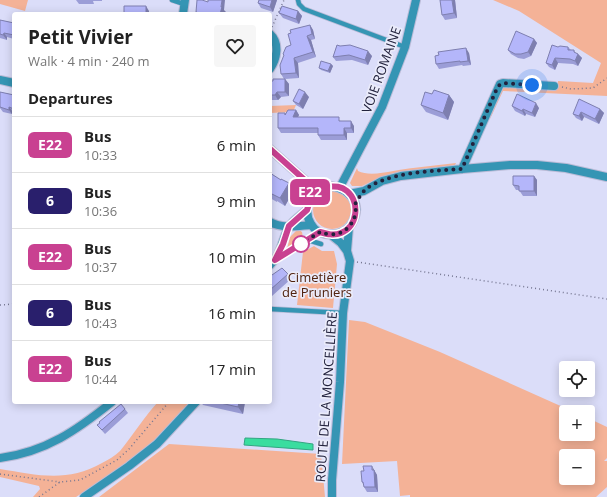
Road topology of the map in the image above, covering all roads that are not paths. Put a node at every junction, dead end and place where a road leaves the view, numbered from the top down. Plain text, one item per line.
1 (172, 0) edge
2 (298, 0) edge
3 (416, 0) edge
4 (184, 2) edge
5 (272, 37) edge
6 (405, 47) junction
7 (272, 65) edge
8 (0, 80) edge
9 (12, 83) edge
10 (554, 86) road end
11 (272, 151) edge
12 (462, 169) junction
13 (607, 177) edge
14 (307, 182) junction
15 (340, 187) junction
16 (322, 188) junction
17 (364, 191) junction
18 (349, 194) junction
19 (311, 198) junction
20 (355, 204) junction
21 (307, 210) junction
22 (272, 223) edge
23 (311, 225) junction
24 (289, 226) junction
25 (349, 227) junction
26 (320, 232) junction
27 (331, 235) junction
28 (308, 240) junction
29 (321, 244) dead end
30 (347, 251) junction
31 (273, 263) edge
32 (272, 309) edge
33 (343, 313) junction
34 (110, 404) edge
35 (194, 404) edge
36 (0, 458) edge
37 (84, 497) edge
38 (332, 497) edge

1 - 4 lane
2 - 6 lane
3 - 6 street, VOIE ROMAINE
5 - 7 street
6 - 15 street, VOIE ROMAINE
8 - 9 street
10 - 12 street
11 - 14 street
12 - 13 street
12 - 17 street
14 - 16 street
14 - 19 street
15 - 16 street
15 - 18 street
16 - 19 street
17 - 18 street
17 - 20 street
18 - 20 street
19 - 21 street
20 - 25 street
21 - 23 street
21 - 24 street
22 - 24 street
23 - 24 street
23 - 26 street
24 - 31 street
25 - 27 street
25 - 30 street, ROUTE DE LA MONCELLIÈRE
26 - 27 street
26 - 28 lane
27 - 30 street, ROUTE DE LA MONCELLIÈRE
28 - 29 lane
28 - 31 lane
30 - 33 street, ROUTE DE LA MONCELLIÈRE
32 - 33 lane
33 - 38 street, ROUTE DE LA MONCELLIÈRE
34 - 36 street
35 - 37 street

